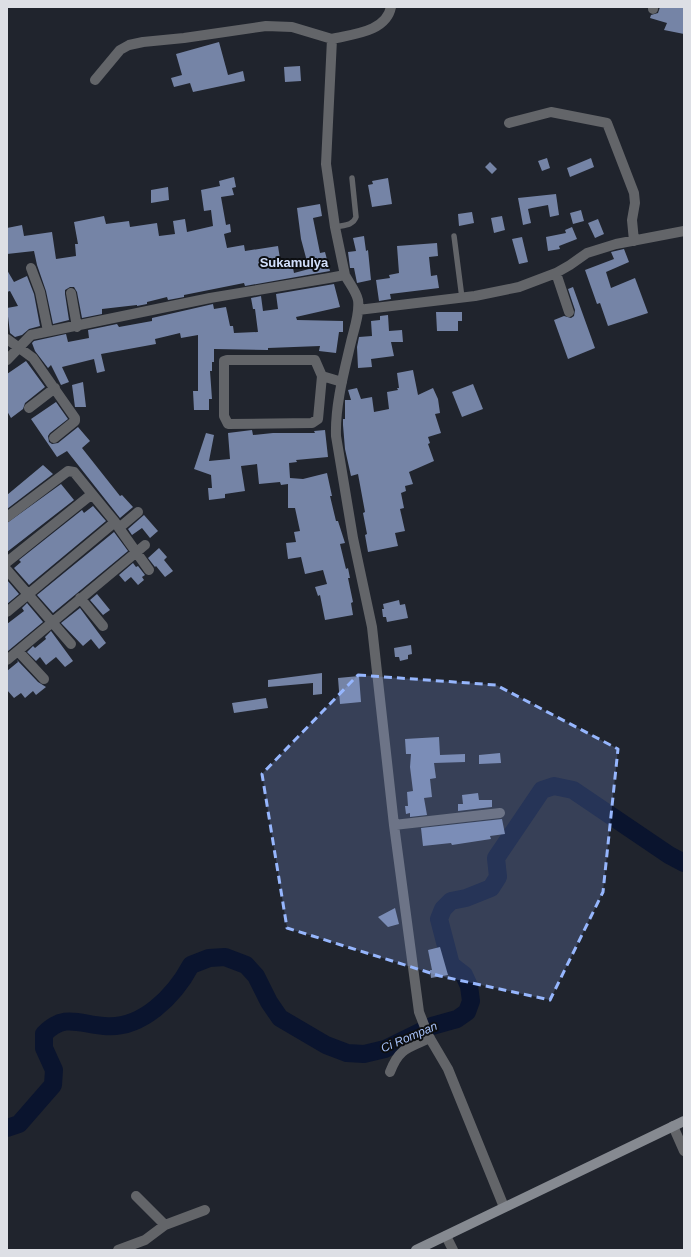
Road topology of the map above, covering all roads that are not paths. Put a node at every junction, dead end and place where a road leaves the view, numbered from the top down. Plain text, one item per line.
1 (391, 7) edge
2 (332, 39) junction
3 (95, 80) dead end
4 (510, 123) dead end
5 (352, 178) dead end
6 (334, 227) junction
7 (684, 231) edge
8 (454, 236) dead end
9 (634, 241) junction
10 (31, 268) dead end
11 (556, 273) junction
12 (345, 275) junction
13 (71, 293) dead end
14 (462, 298) junction
15 (358, 310) junction
16 (569, 312) dead end
17 (77, 327) junction
18 (48, 331) junction
19 (7, 339) edge
20 (18, 346) junction
21 (7, 360) edge
22 (322, 376) junction
23 (342, 382) junction
24 (55, 388) junction
25 (28, 408) dead end
26 (54, 438) dead end
27 (92, 494) junction
28 (138, 512) dead end
29 (7, 517) edge
30 (117, 525) junction
31 (145, 545) dead end
32 (136, 552) junction
33 (7, 562) edge
34 (7, 570) edge
35 (149, 570) dead end
36 (27, 595) junction
37 (80, 598) junction
38 (7, 612) edge
39 (51, 622) junction
40 (103, 626) dead end
41 (71, 644) dead end
42 (18, 651) junction
43 (7, 660) edge
44 (44, 679) dead end
45 (500, 813) dead end
46 (394, 825) junction
47 (427, 1033) junction
48 (390, 1072) dead end
49 (684, 1121) edge
50 (673, 1126) junction
51 (684, 1151) edge
52 (136, 1196) dead end
53 (504, 1207) junction
54 (205, 1210) dead end
55 (165, 1225) junction
56 (446, 1236) junction
57 (118, 1250) edge
58 (416, 1250) edge
59 (453, 1250) edge

1 - 2 street
2 - 3 street
2 - 6 street
4 - 9 street
5 - 6 lane
6 - 12 street
7 - 9 street
8 - 14 lane
9 - 11 street
10 - 18 street
11 - 14 street
11 - 16 street
12 - 15 street
12 - 17 street
13 - 17 street
14 - 15 street
15 - 23 street
17 - 18 street
18 - 20 street
19 - 20 street
20 - 21 street
20 - 24 street
22 - 22 street
22 - 23 street
23 - 46 street
24 - 25 street
24 - 26 street
27 - 29 street
27 - 30 street
27 - 33 street
28 - 30 street
30 - 32 street
30 - 36 street
31 - 32 street
32 - 35 street
32 - 37 street
34 - 36 street
36 - 38 street
36 - 39 street
37 - 39 street
37 - 40 street
39 - 41 street
39 - 42 street
42 - 43 street
42 - 44 street
45 - 46 street
46 - 47 street
47 - 48 street
47 - 53 street
49 - 50 street
50 - 51 street
50 - 53 street
52 - 55 street
53 - 56 street
54 - 55 street
55 - 57 street
56 - 58 street
56 - 59 street

